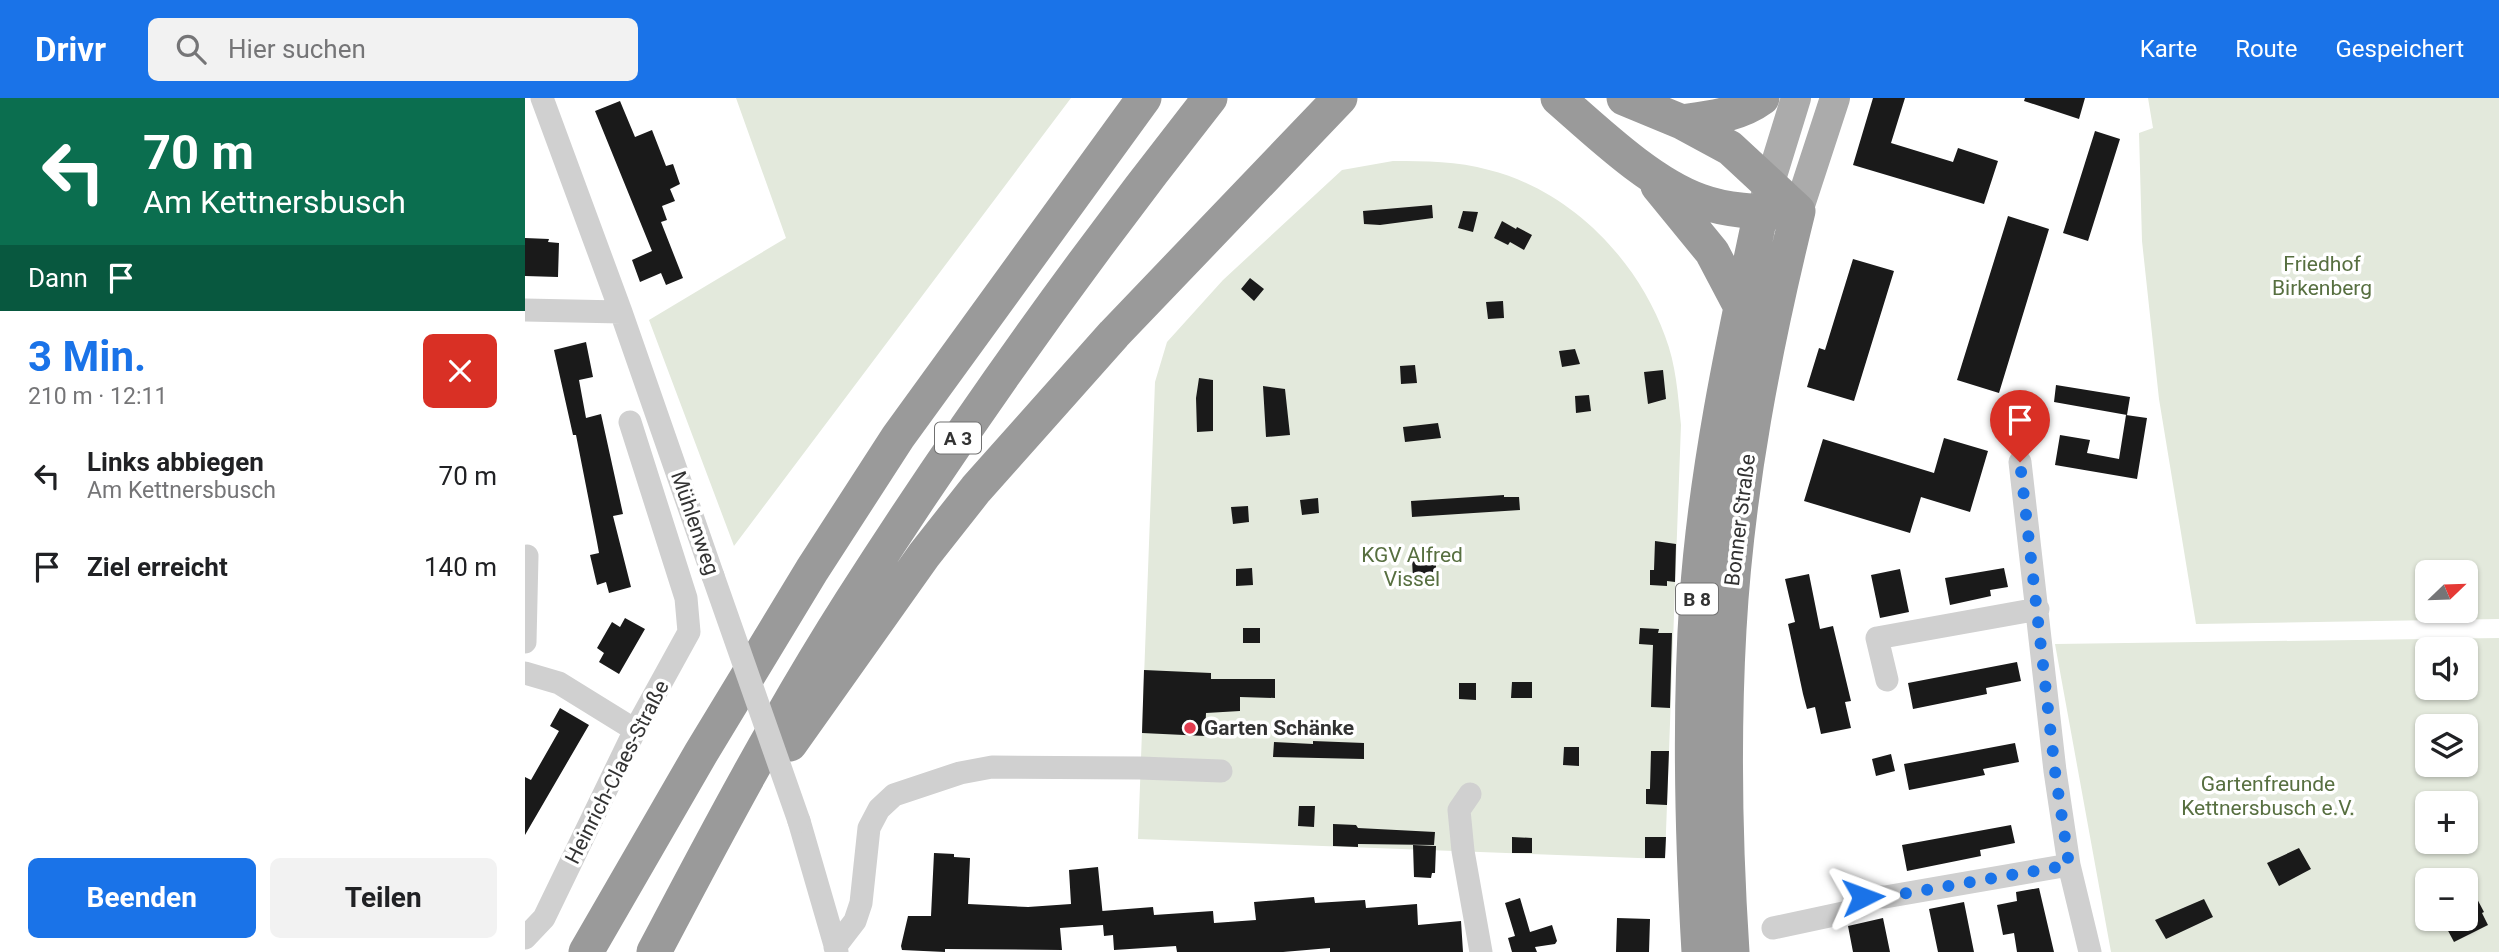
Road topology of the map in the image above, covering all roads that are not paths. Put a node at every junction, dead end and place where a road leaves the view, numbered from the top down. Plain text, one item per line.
1 (542, 98) edge
2 (1144, 98) edge
3 (1210, 98) edge
4 (1340, 98) edge
5 (1558, 98) edge
6 (1624, 98) edge
7 (1762, 98) edge
8 (1796, 98) edge
9 (1835, 98) edge
10 (1682, 122) junction
11 (1648, 173) junction
12 (1765, 198) junction
13 (1801, 202) junction
14 (1741, 307) junction
15 (525, 310) edge
16 (621, 312) junction
17 (630, 422) dead end
18 (2020, 462) dead end
19 (527, 556) dead end
20 (687, 598) joint
21 (2038, 609) junction
22 (525, 642) edge
23 (525, 673) edge
24 (1887, 680) dead end
25 (635, 730) junction
26 (1221, 771) dead end
27 (1469, 794) dead end
28 (735, 798) junction
29 (2069, 865) junction
30 (1773, 928) dead end
31 (525, 937) edge
32 (836, 950) edge
33 (586, 952) edge
34 (654, 952) edge
35 (1481, 952) edge
36 (1699, 952) edge
37 (1732, 952) edge
38 (2090, 952) edge

1 - 16 street, Mühlenweg
2 - 33 highway, A 3
3 - 28 highway, A 3
4 - 28 highway
5 - 11 highway
6 - 10 highway
7 - 10 highway
8 - 12 main road, Bonner Straße
9 - 13 main road, Bonner Straße
10 - 12 highway
11 - 12 highway
11 - 14 highway
12 - 13 highway
12 - 14 highway, Bonner Straße / B 8
13 - 37 highway, Bonner Straße / B 8
14 - 36 highway, Bonner Straße / B 8
15 - 16 street
16 - 32 street, Mühlenweg, bridge
17 - 20 street, Mühlenweg
18 - 21 street
19 - 22 street
20 - 25 street, Heinrich-Claes-Straße
21 - 24 street
21 - 29 street
23 - 25 street
25 - 31 street, Heinrich-Claes-Straße
26 - 32 street
27 - 35 street
28 - 34 highway, A 3
29 - 30 street
29 - 38 street

